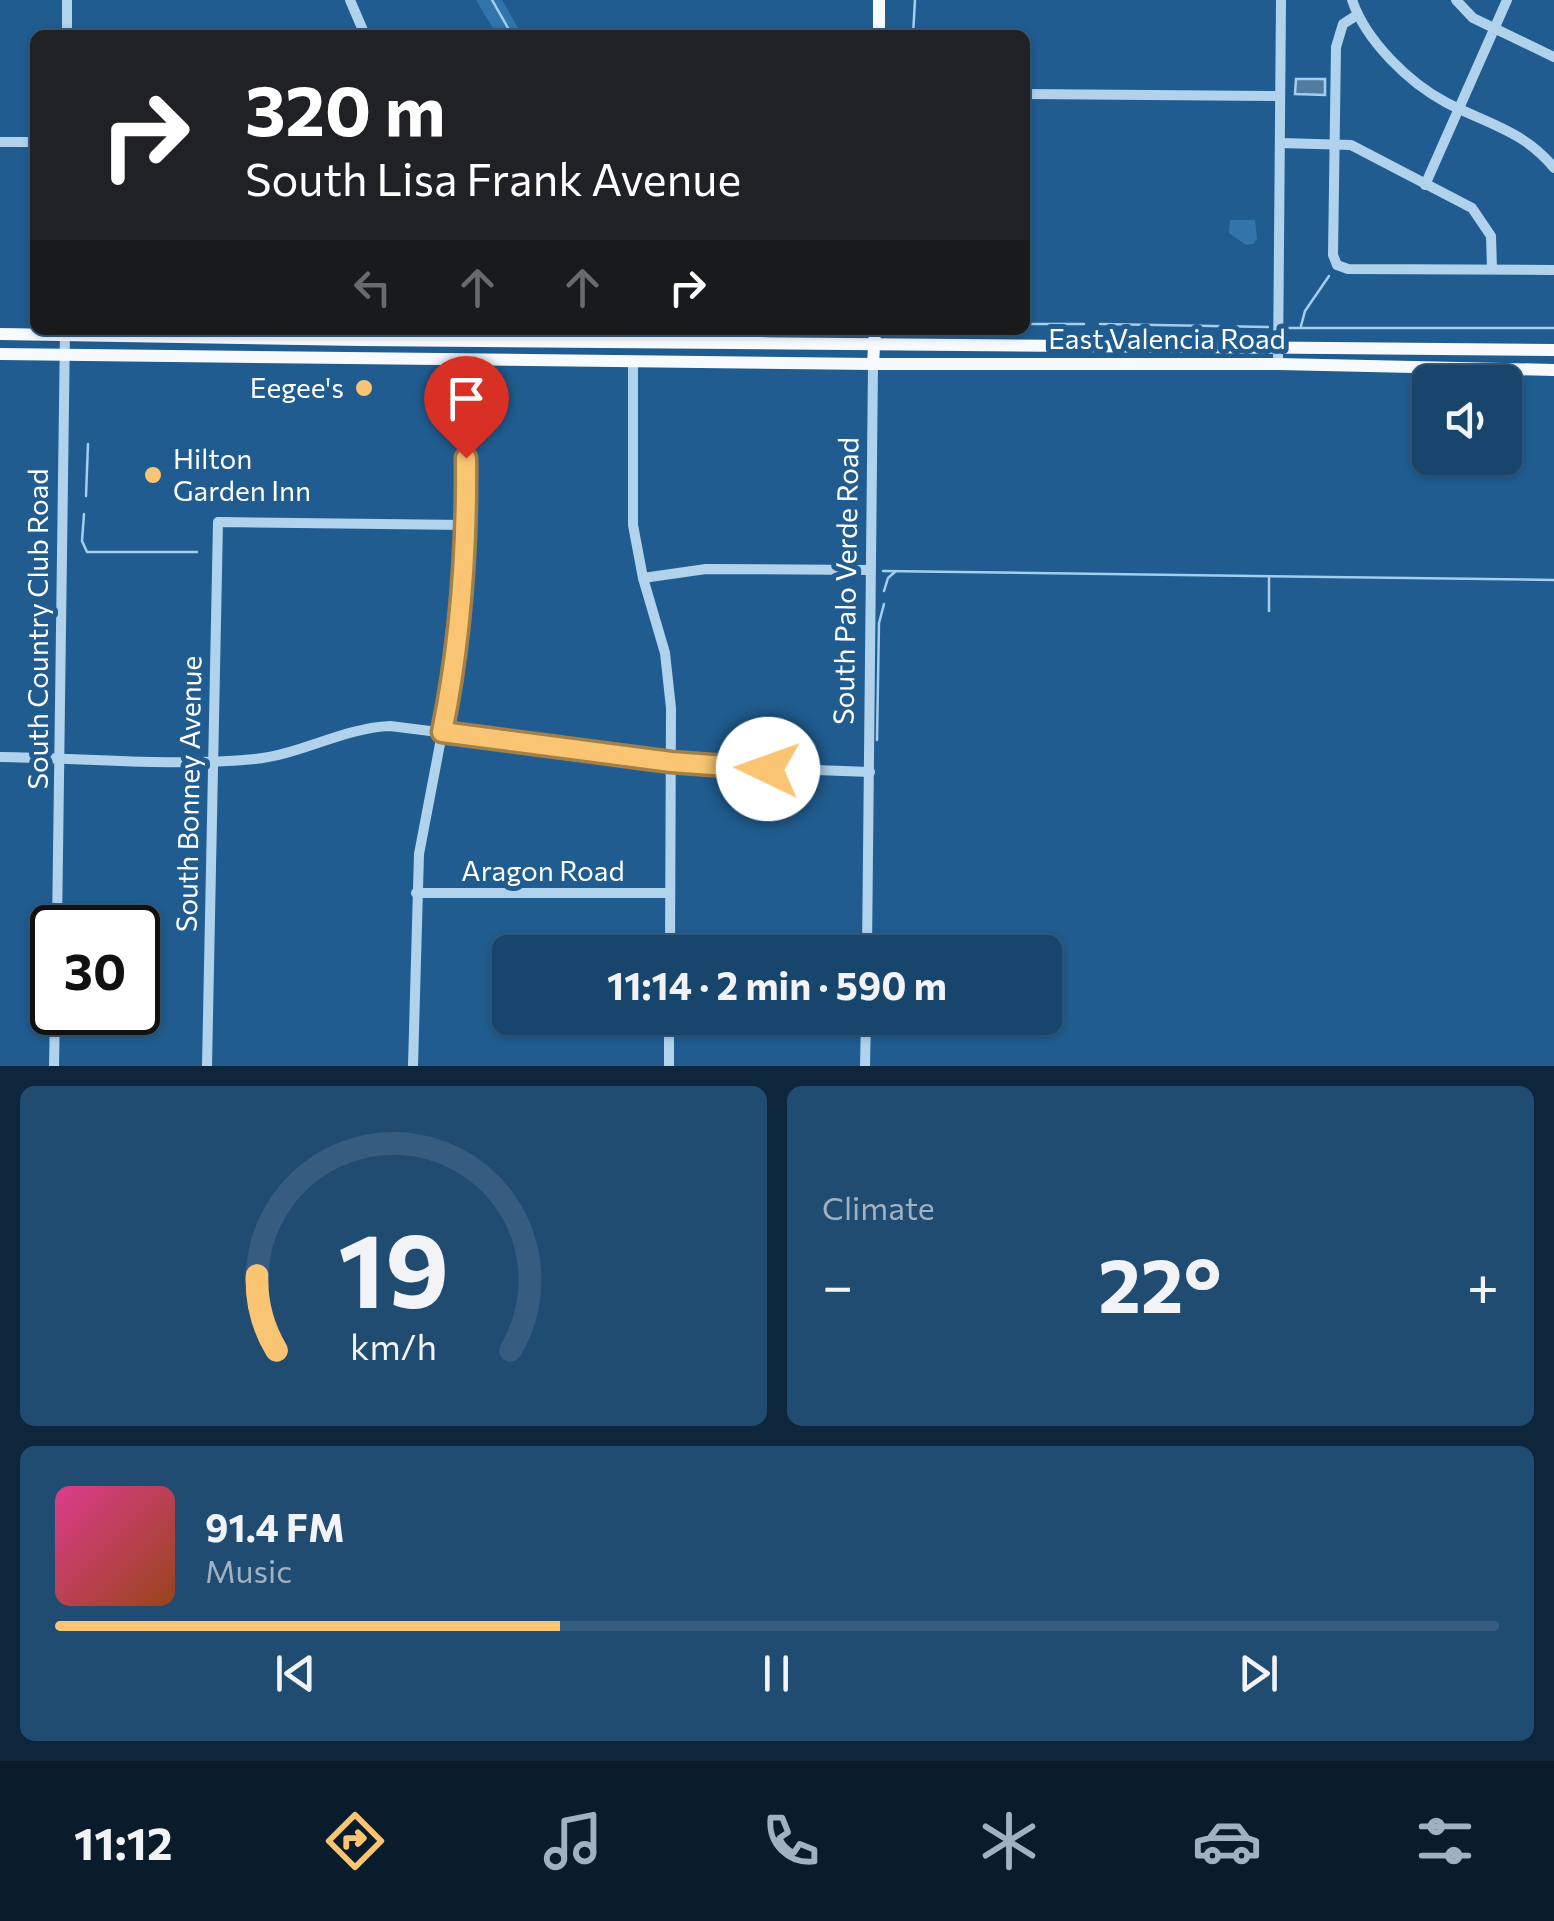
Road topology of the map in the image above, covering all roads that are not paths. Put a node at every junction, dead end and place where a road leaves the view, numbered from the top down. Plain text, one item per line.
1 (66, 0) edge
2 (350, 0) edge
3 (879, 0) edge
4 (1282, 0) edge
5 (1352, 0) edge
6 (1456, 0) edge
7 (1508, 0) edge
8 (1357, 15) junction
9 (67, 30) edge
10 (363, 30) edge
11 (880, 30) edge
12 (1494, 30) junction
13 (1554, 57) edge
14 (1030, 94) edge
15 (1280, 96) junction
16 (1460, 108) junction
17 (0, 142) edge
18 (30, 142) edge
19 (1280, 143) junction
20 (1335, 144) junction
21 (1554, 168) edge
22 (1425, 184) junction
23 (1492, 269) junction
24 (1554, 270) edge
25 (30, 333) edge
26 (0, 334) edge
27 (64, 335) edge
28 (366, 335) edge
29 (734, 335) edge
30 (466, 336) edge
31 (875, 337) edge
32 (666, 342) junction
33 (1277, 348) junction
34 (1554, 350) edge
35 (0, 354) edge
36 (64, 355) junction
37 (466, 360) junction
38 (634, 361) junction
39 (873, 364) junction
40 (1278, 364) junction
41 (1554, 370) edge
42 (466, 524) junction
43 (870, 570) junction
44 (643, 578) junction
45 (442, 732) junction
46 (0, 757) edge
47 (60, 758) junction
48 (212, 761) junction
49 (671, 762) junction
50 (870, 772) junction
51 (416, 893) junction
52 (670, 893) junction
53 (57, 905) edge
54 (670, 935) edge
55 (867, 935) edge
56 (55, 1035) edge
57 (669, 1035) edge
58 (866, 1035) edge
59 (54, 1066) edge
60 (207, 1066) edge
61 (412, 1066) edge
62 (669, 1066) edge
63 (866, 1066) edge

1 - 9 street
2 - 10 street
3 - 11 main road
4 - 15 street
5 - 8 street
6 - 12 street
7 - 12 street
8 - 16 street
8 - 20 street
12 - 13 street
12 - 16 street
14 - 15 street
15 - 19 street
16 - 21 street
16 - 22 street
17 - 18 street
19 - 20 street
19 - 33 street
20 - 22 street
20 - 23 street
22 - 23 street
23 - 24 street
25 - 26 main road, East Valencia Road
27 - 36 street, South Country Club Road
28 - 30 main road, East Valencia Road
29 - 32 main road
30 - 32 main road, East Valencia Road
30 - 37 main road
31 - 32 main road, East Valencia Road
31 - 33 main road, East Valencia Road
31 - 39 main road, South Palo Verde Road
33 - 34 main road, East Valencia Road
33 - 40 street
35 - 36 main road, East Valencia Road
36 - 37 main road, East Valencia Road
36 - 47 street, South Country Club Road
37 - 38 main road, East Valencia Road
37 - 42 street
38 - 39 main road, East Valencia Road
38 - 44 street
39 - 40 main road, East Valencia Road
39 - 43 street, South Palo Verde Road
40 - 41 main road, East Valencia Road
42 - 45 street
42 - 48 street, South Bonney Avenue
43 - 44 street
43 - 50 street, South Palo Verde Road
44 - 49 street
45 - 48 street
45 - 49 street
45 - 51 street
46 - 47 street
47 - 48 street
47 - 53 street, South Country Club Road
48 - 60 street, South Bonney Avenue
49 - 50 street
49 - 52 street
50 - 55 street, South Palo Verde Road
51 - 52 street, Aragon Road
51 - 61 street
52 - 54 street
56 - 59 street
57 - 62 street
58 - 63 street

